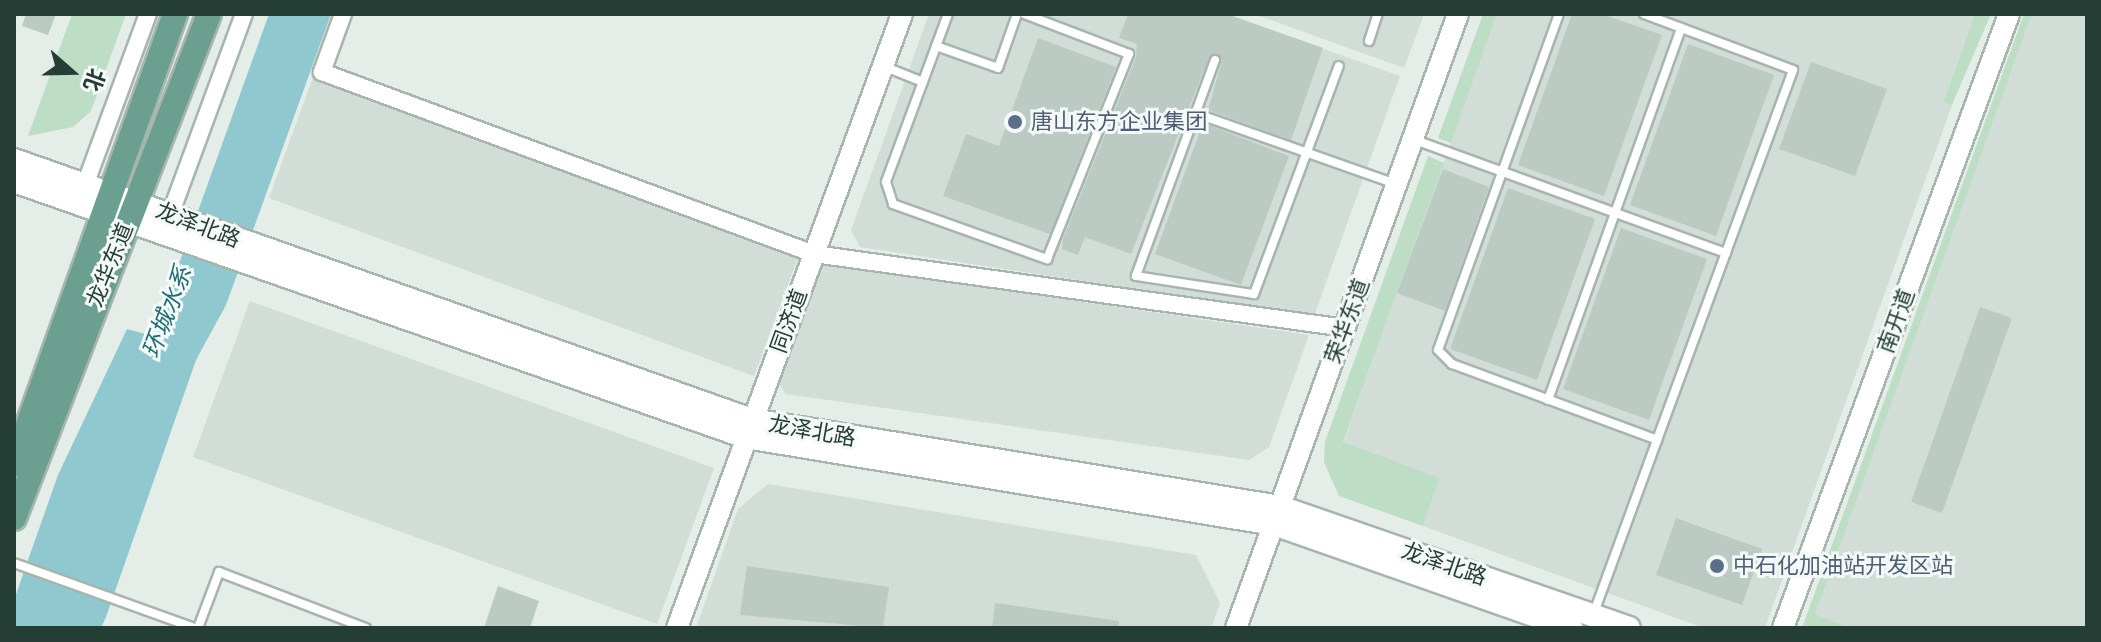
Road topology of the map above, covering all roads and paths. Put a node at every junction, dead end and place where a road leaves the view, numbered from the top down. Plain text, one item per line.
1 (148, 14) edge
2 (175, 14) edge
3 (209, 14) edge
4 (244, 14) edge
5 (343, 14) edge
6 (902, 14) edge
7 (948, 14) edge
8 (1017, 14) edge
9 (1024, 14) edge
10 (1378, 14) edge
11 (1458, 14) edge
12 (1559, 14) edge
13 (1644, 14) edge
14 (2009, 14) edge
15 (1681, 28) junction
16 (1369, 41) dead end
17 (936, 46) junction
18 (1215, 60) dead end
19 (883, 66) junction
20 (1339, 66) dead end
21 (923, 82) junction
22 (1195, 113) junction
23 (1412, 140) junction
24 (1307, 153) junction
25 (14, 160) edge
26 (1501, 171) junction
27 (14, 181) edge
28 (1396, 184) junction
29 (85, 185) junction
30 (121, 208) junction
31 (1614, 213) junction
32 (180, 226) junction
33 (1726, 253) junction
34 (814, 254) junction
35 (1345, 328) junction
36 (1548, 400) junction
37 (749, 429) junction
38 (1657, 440) junction
39 (16, 451) edge
40 (1277, 515) junction
41 (14, 518) edge
42 (14, 563) edge
43 (1593, 615) junction
44 (197, 628) edge
45 (366, 628) edge
46 (677, 628) edge
47 (1236, 628) edge
48 (1571, 628) edge
49 (1629, 628) edge
50 (1783, 628) edge

1 - 29 street
2 - 30 main road, 龙华东道
3 - 30 main road, 龙华东道
4 - 32 street
5 - 34 street
6 - 19 street, 同济道
7 - 17 lane
8 - 17 lane
9 - 21 lane
10 - 16 lane
11 - 23 street, 荣华东道
12 - 26 lane
13 - 15 lane
14 - 50 street, 南开道
15 - 31 lane
15 - 33 lane
17 - 21 lane
18 - 22 lane
19 - 21 lane
19 - 34 street, 同济道
20 - 24 lane
22 - 24 lane
22 - 24 lane
23 - 26 lane
23 - 28 street, 荣华东道
24 - 28 lane
25 - 29 main road, 龙泽北路
26 - 31 lane
26 - 36 lane
27 - 30 main road, 龙泽北路
28 - 35 street, 荣华东道
29 - 30 main road, 龙泽北路
30 - 32 main road, 龙泽北路
30 - 39 main road, 龙华东道
30 - 41 main road, 龙华东道
31 - 33 lane
31 - 36 lane
32 - 37 main road, 龙泽北路
33 - 38 lane
34 - 35 street
34 - 37 street, 同济道
35 - 40 street, 荣华东道
36 - 38 lane
37 - 40 main road, 龙泽北路
37 - 46 street, 同济道
38 - 43 lane
40 - 43 main road, 龙泽北路
40 - 47 street, 荣华东道
40 - 48 main road, 龙泽北路
42 - 44 lane
43 - 49 main road, 龙泽北路
44 - 45 lane

